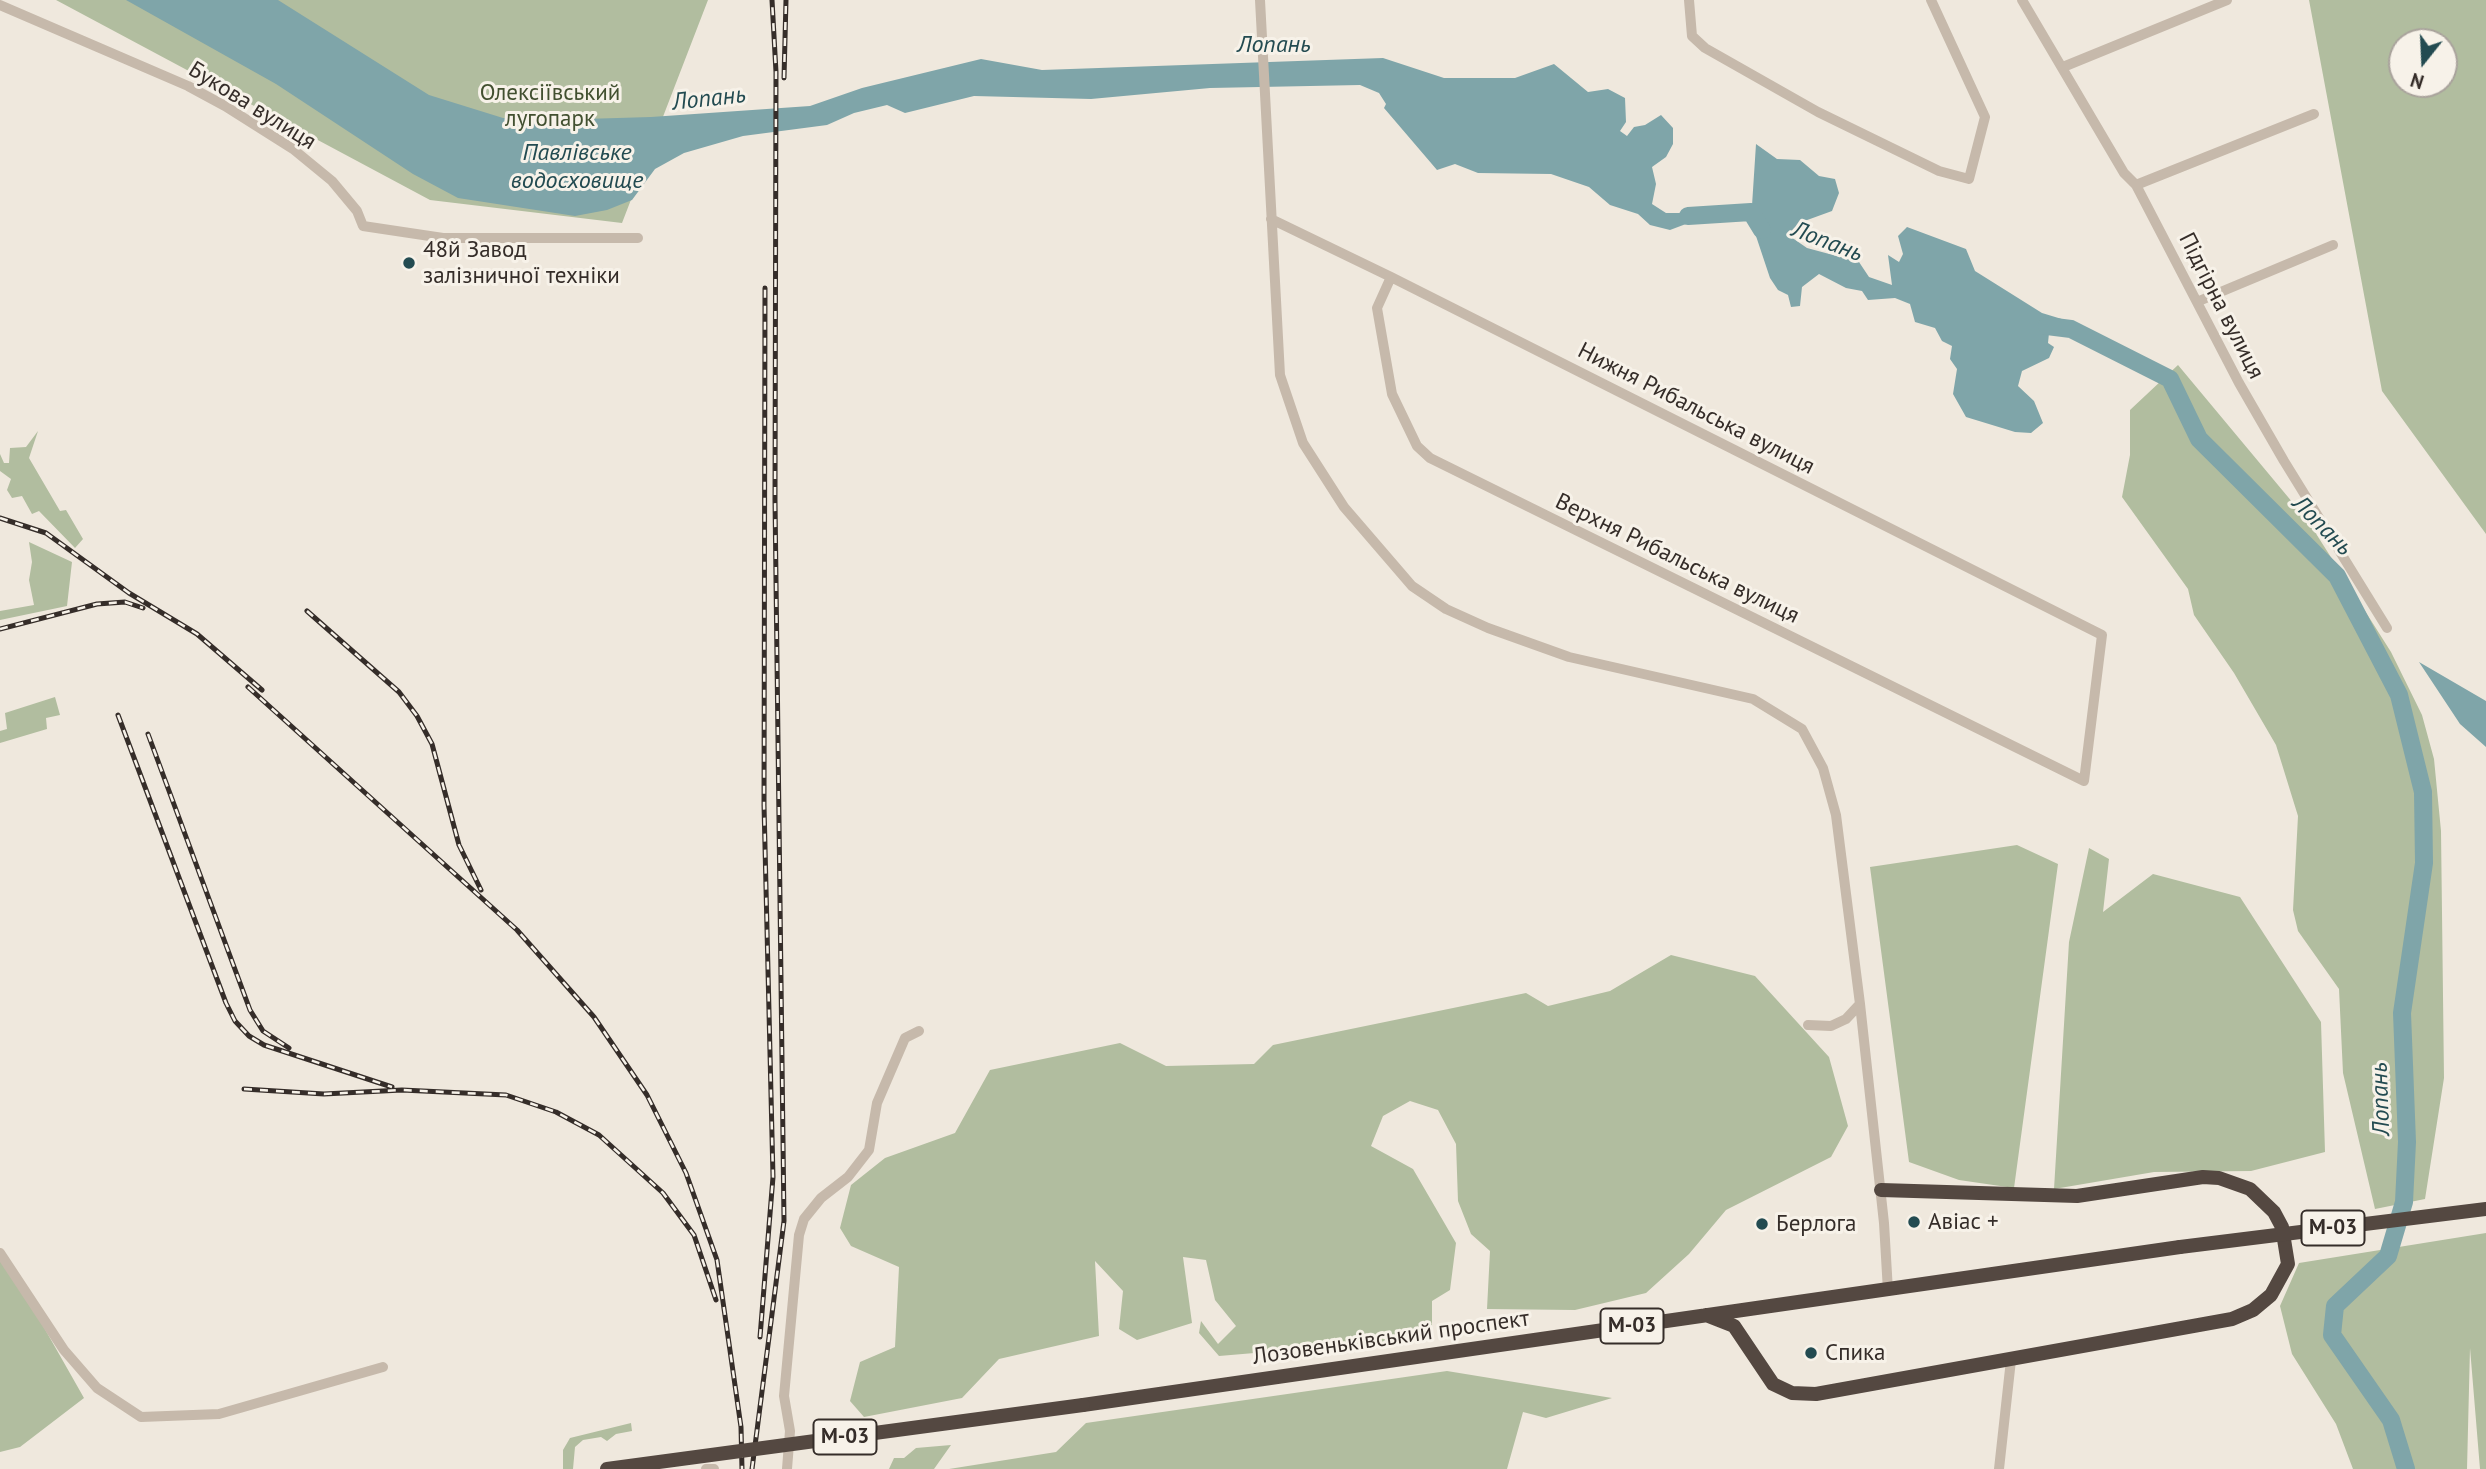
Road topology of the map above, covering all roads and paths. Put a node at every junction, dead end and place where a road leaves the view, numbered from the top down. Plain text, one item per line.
1 (1261, 0) edge
2 (1689, 0) edge
3 (1931, 0) edge
4 (2022, 0) edge
5 (2227, 0) edge
6 (0, 5) edge
7 (2063, 66) junction
8 (2314, 114) dead end
9 (2136, 185) junction
10 (1271, 219) junction
11 (638, 238) dead end
12 (2333, 245) dead end
13 (1391, 277) junction
14 (2199, 302) junction
15 (2387, 628) dead end
16 (2084, 781) joint
17 (1860, 1004) junction
18 (1808, 1025) dead end
19 (919, 1031) dead end
20 (1881, 1190) junction
21 (2486, 1209) edge
22 (0, 1253) edge
23 (1888, 1291) junction
24 (1706, 1315) junction
25 (2011, 1360) junction
26 (383, 1367) dead end
27 (607, 1469) edge
28 (706, 1469) edge
29 (714, 1469) edge
30 (787, 1469) edge
31 (1999, 1469) edge

1 - 10 street
2 - 3 street
4 - 7 street, Підгірна вулиця
5 - 7 street
6 - 11 street, Букова вулиця
7 - 9 street, Підгірна вулиця
8 - 9 street
9 - 14 street, Підгірна вулиця
10 - 13 street, Нижня Рибальська вулиця
10 - 17 street
12 - 14 street
13 - 16 street, Верхня Рибальська вулиця
13 - 16 street, Нижня Рибальська вулиця
14 - 15 street, Підгірна вулиця
17 - 18 street
17 - 20 street
19 - 30 street
20 - 23 street
20 - 25 highway
21 - 23 highway, Лозовеньківський проспект / М-03, bridge
22 - 26 street
23 - 24 highway, Лозовеньківський проспект / М-03
24 - 25 highway
24 - 27 highway, Лозовеньківський проспект / М-03, bridge
25 - 31 street
28 - 29 street

